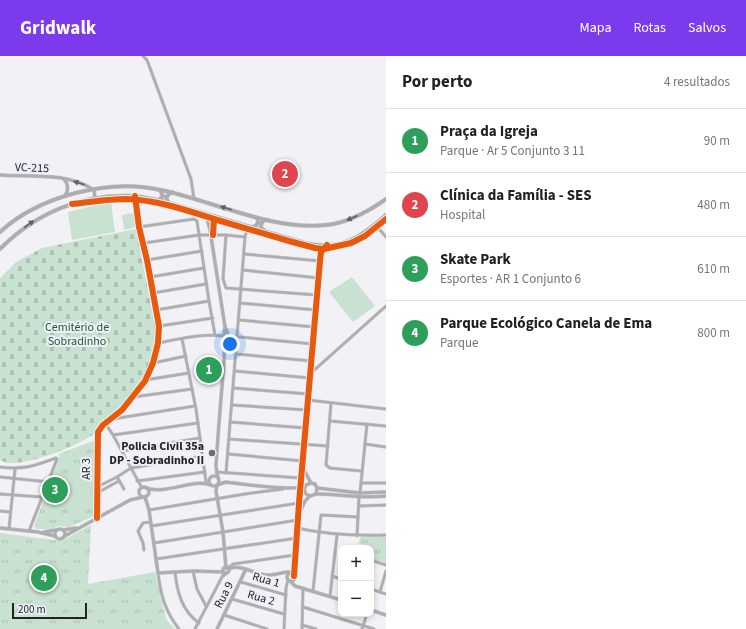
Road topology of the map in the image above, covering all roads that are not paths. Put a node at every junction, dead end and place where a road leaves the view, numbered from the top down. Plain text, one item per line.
1 (143, 56) edge
2 (0, 175) edge
3 (63, 178) junction
4 (160, 189) junction
5 (94, 190) junction
6 (172, 192) junction
7 (65, 196) junction
8 (135, 196) junction
9 (95, 198) junction
10 (194, 199) junction
11 (159, 200) junction
12 (386, 200) edge
13 (169, 203) junction
14 (206, 214) junction
15 (386, 215) edge
16 (254, 216) junction
17 (216, 217) junction
18 (269, 220) junction
19 (375, 224) junction
20 (249, 226) junction
21 (139, 227) junction
22 (210, 230) junction
23 (264, 231) junction
24 (0, 232) edge
25 (210, 235) junction
26 (226, 235) junction
27 (199, 236) junction
28 (245, 237) junction
29 (386, 237) edge
30 (144, 243) junction
31 (317, 245) junction
32 (327, 245) junction
33 (0, 250) edge
34 (202, 251) junction
35 (321, 252) junction
36 (244, 254) junction
37 (147, 260) junction
38 (320, 261) junction
39 (204, 268) junction
40 (243, 270) junction
41 (150, 276) junction
42 (319, 278) junction
43 (206, 284) junction
44 (241, 289) junction
45 (153, 293) junction
46 (318, 295) junction
47 (209, 301) junction
48 (240, 303) junction
49 (386, 306) edge
50 (156, 310) junction
51 (316, 310) junction
52 (213, 318) junction
53 (239, 320) junction
54 (159, 326) junction
55 (225, 327) junction
56 (315, 327) junction
57 (215, 335) junction
58 (223, 336) junction
59 (229, 336) junction
60 (238, 337) junction
61 (182, 339) junction
62 (158, 343) junction
63 (313, 344) junction
64 (225, 346) junction
65 (236, 354) junction
66 (186, 356) junction
67 (312, 361) junction
68 (153, 363) junction
69 (235, 371) junction
70 (189, 373) junction
71 (311, 373) junction
72 (310, 378) junction
73 (145, 380) junction
74 (233, 388) junction
75 (192, 389) junction
76 (309, 394) junction
77 (133, 397) junction
78 (308, 400) junction
79 (331, 403) junction
80 (232, 404) junction
81 (195, 406) junction
82 (386, 409) edge
83 (308, 410) junction
84 (111, 419) junction
85 (330, 420) junction
86 (230, 422) junction
87 (105, 423) junction
88 (198, 423) junction
89 (367, 424) junction
90 (386, 426) edge
91 (306, 428) junction
92 (113, 435) junction
93 (200, 438) junction
94 (229, 439) junction
95 (365, 444) junction
96 (304, 445) junction
97 (328, 446) junction
98 (386, 446) edge
99 (122, 451) junction
100 (228, 454) junction
101 (203, 456) junction
102 (303, 461) junction
103 (216, 466) junction
104 (0, 467) edge
105 (130, 468) junction
106 (302, 468) junction
107 (15, 469) junction
108 (216, 472) junction
109 (361, 472) junction
110 (205, 473) junction
111 (226, 473) junction
112 (0, 477) edge
113 (117, 477) junction
114 (13, 478) junction
115 (218, 478) junction
116 (301, 478) junction
117 (208, 480) junction
118 (119, 481) junction
119 (137, 481) junction
120 (49, 482) junction
121 (226, 482) junction
122 (361, 482) junction
123 (311, 483) junction
124 (386, 483) edge
125 (211, 485) junction
126 (217, 485) junction
127 (305, 486) junction
128 (97, 487) junction
129 (144, 488) junction
130 (290, 488) junction
131 (300, 488) junction
132 (317, 488) junction
133 (124, 489) dead end
134 (156, 490) junction
135 (216, 490) junction
136 (139, 492) junction
137 (305, 492) junction
138 (386, 492) edge
139 (97, 493) junction
140 (0, 494) edge
141 (316, 494) junction
142 (12, 495) junction
143 (360, 495) junction
144 (310, 496) junction
145 (386, 496) edge
146 (42, 497) junction
147 (145, 497) junction
148 (130, 500) junction
149 (217, 500) junction
150 (305, 501) junction
151 (299, 503) junction
152 (386, 505) edge
153 (359, 506) junction
154 (149, 510) junction
155 (0, 511) edge
156 (10, 512) junction
157 (299, 514) junction
158 (220, 515) junction
159 (358, 517) junction
160 (97, 518) junction
161 (298, 520) junction
162 (151, 524) junction
163 (80, 527) junction
164 (0, 528) edge
165 (297, 528) junction
166 (9, 529) junction
167 (56, 530) junction
168 (63, 530) junction
169 (29, 531) junction
170 (38, 532) junction
171 (223, 532) junction
172 (319, 533) junction
173 (337, 535) junction
174 (386, 535) edge
175 (55, 536) junction
176 (357, 536) junction
177 (63, 537) junction
178 (296, 538) junction
179 (154, 543) junction
180 (224, 549) junction
181 (144, 550) dead end
182 (295, 555) junction
183 (156, 559) junction
184 (374, 561) edge
185 (386, 565) edge
186 (246, 569) junction
187 (226, 570) junction
188 (193, 571) junction
189 (386, 571) edge
190 (175, 572) junction
191 (158, 573) junction
192 (332, 576) junction
193 (291, 578) junction
194 (338, 578) edge
195 (241, 582) junction
196 (304, 588) junction
197 (374, 590) edge
198 (313, 591) junction
199 (380, 592) junction
200 (386, 594) edge
201 (286, 595) junction
202 (330, 596) junction
203 (232, 599) junction
204 (338, 599) edge
205 (206, 607) junction
206 (303, 607) junction
207 (374, 611) edge
208 (284, 614) junction
209 (224, 615) junction
210 (386, 615) edge
211 (366, 617) edge
212 (199, 623) junction
213 (302, 625) junction
214 (363, 627) edge
215 (179, 629) edge
216 (195, 629) edge
217 (217, 629) edge
218 (268, 629) edge
219 (284, 629) edge
220 (302, 629) edge
221 (316, 629) edge
222 (374, 629) edge

1 - 10 street
2 - 3 street, VC-215 / VC-215
5 -> 3 street, VC-215
3 - 7 street
4 - 5 main road
4 - 6 main road
4 - 11 main road
5 - 7 main road
5 - 9 street
6 - 10 main road
6 - 13 main road
7 - 24 main road
8 - 9 main road
8 - 11 main road
8 - 21 street
33 -> 9 main road
16 -> 10 main road
11 - 13 main road
12 -> 18 main road
13 - 14 main road
14 - 17 main road
14 - 22 street
15 - 19 main road
16 - 18 main road
16 - 20 main road
17 - 20 main road
17 - 22 street
18 - 23 main road
19 - 29 street
19 - 32 main road
20 - 23 main road
20 - 28 street
21 - 27 street
21 - 30 street
22 - 25 street
23 - 31 main road
25 - 26 street
25 - 27 street
25 - 55 street
26 - 28 street
26 - 44 street
27 - 30 street
27 - 34 street
28 - 36 street
30 - 37 street
31 - 32 main road
31 - 35 street
32 - 35 street
34 - 37 street
34 - 39 street
35 - 38 street
36 - 38 street
36 - 40 street
37 - 41 street
38 - 42 street
39 - 41 street
39 - 43 street
40 - 42 street
40 - 44 street
41 - 45 street
42 - 46 street
43 - 45 street
43 - 47 street
44 - 46 street
44 - 48 street
45 - 50 street
46 - 51 street
47 - 50 street
47 - 52 street
48 - 51 street
48 - 53 street
49 - 71 street
50 - 54 street
51 - 56 street
52 - 54 street
52 - 57 street
53 - 56 street
53 - 60 street
54 - 62 street
55 - 58 street
55 - 59 street
56 - 63 street
57 - 58 street
57 - 61 street
58 - 59 street
58 - 59 street
58 - 64 street
59 - 60 street
59 - 64 street
60 - 63 street
60 - 65 street
61 - 62 street
61 - 66 street
62 - 68 street
63 - 67 street
64 - 103 street
65 - 67 street
65 - 69 street
66 - 68 street
66 - 70 street
67 - 71 street
68 - 73 street
69 - 72 street
69 - 74 street
70 - 73 street
70 - 75 street
71 - 72 street
72 - 76 street
73 - 77 street
74 - 76 street
74 - 80 street
75 - 77 street
75 - 81 street
76 - 78 street
77 - 84 street
78 - 79 street
78 - 83 street
79 - 82 street
79 - 85 street
80 - 83 street
80 - 86 street
81 - 84 street
81 - 88 street
83 - 91 street
84 - 87 street
85 - 89 street
85 - 97 street
86 - 91 street
86 - 94 street
87 - 92 street
87 - 128 street, AR 3
88 - 92 street
88 - 93 street
89 - 90 street
89 - 95 street
91 - 96 street
92 - 99 street
93 - 99 street
93 - 101 street
94 - 96 street
94 - 100 street
95 - 98 street
95 - 109 street
96 - 97 street
96 - 102 street
97 - 109 street
99 - 105 street
100 - 102 street
100 - 111 street
101 - 105 street
101 - 110 street
102 - 106 street
103 - 108 street
103 - 117 street
104 - 107 street
105 - 113 street
105 - 119 street
106 - 116 street
106 - 123 street
107 - 114 street
107 - 120 street
108 - 111 street
108 - 115 street
109 - 122 street
110 - 117 street
110 - 117 street
110 - 119 street
111 - 116 street
112 - 114 street
113 - 118 street
113 - 128 street
114 - 120 street
114 - 142 street
115 - 117 street
115 - 121 street
115 - 126 street
116 - 131 street
117 - 125 street
117 - 125 street
117 - 134 street
118 - 133 street
118 - 139 street
119 - 129 street
120 - 146 street
121 - 126 street
121 - 130 street
122 - 124 street
122 - 143 street
123 - 127 street
123 - 132 street
125 - 126 street
125 - 135 street
126 - 135 street
127 - 131 street
127 - 137 street
128 - 139 street, AR 3
129 - 134 street
129 - 136 street
129 - 147 street
130 - 131 street
130 - 149 street
131 - 137 street
131 - 151 street
132 - 141 street
132 - 143 street
134 - 147 street
135 - 149 street
136 - 147 street
136 - 148 street
137 - 144 street
138 - 143 street
139 - 160 street, AR 3
140 - 142 street
141 - 143 street
141 - 144 street
142 - 146 street
142 - 156 street
143 - 145 street
143 - 153 street
144 - 150 street
146 - 169 street
147 - 148 street
147 - 154 street
148 - 160 street
149 - 154 street
149 - 158 street
150 - 151 street
150 - 157 street
151 - 157 street
151 - 158 street
152 - 153 street
153 - 159 street
154 - 162 street
155 - 156 street
156 - 166 street
157 - 161 street
158 - 162 street
158 - 171 street
159 - 172 street
159 - 176 street
160 - 163 street
161 - 165 street
161 - 171 street
162 - 179 street
162 - 181 street
163 - 168 street
163 - 177 street
164 - 166 street
165 - 172 street
165 - 178 street
166 - 169 street
167 - 168 street
167 - 170 street
167 - 175 street
168 - 177 street
169 - 170 street
170 - 175 street
171 - 179 street
171 - 180 street
172 - 173 street
172 - 198 street
173 - 176 street
173 - 192 street
174 - 176 street
175 - 177 street
178 - 180 street
178 - 182 street
179 - 183 street
180 - 183 street
180 - 187 street
182 - 187 street
182 - 193 street
183 - 191 street
184 - 185 street
186 - 187 street
186 - 193 street
186 - 195 street, Rua 9
187 - 188 street
187 - 205 street
188 - 190 street
188 - 205 street
189 - 199 street
190 - 191 street
190 - 212 street
191 - 215 street
192 - 194 street
192 - 202 street
193 - 196 street
193 - 201 street
195 - 201 street, Rua 1
195 - 203 street, Rua 9
196 - 198 street
196 - 206 street
197 - 199 street
198 - 202 street
199 - 200 street
201 - 208 street
202 - 204 street
203 - 208 street, Rua 2
203 - 209 street, Rua 9
205 - 212 street
206 - 213 street
206 - 214 street
207 - 210 street
208 - 219 street
209 - 217 street, Rua 9
209 - 218 street
211 - 214 street
212 - 216 street
213 - 220 street
213 - 221 street
214 - 222 street

